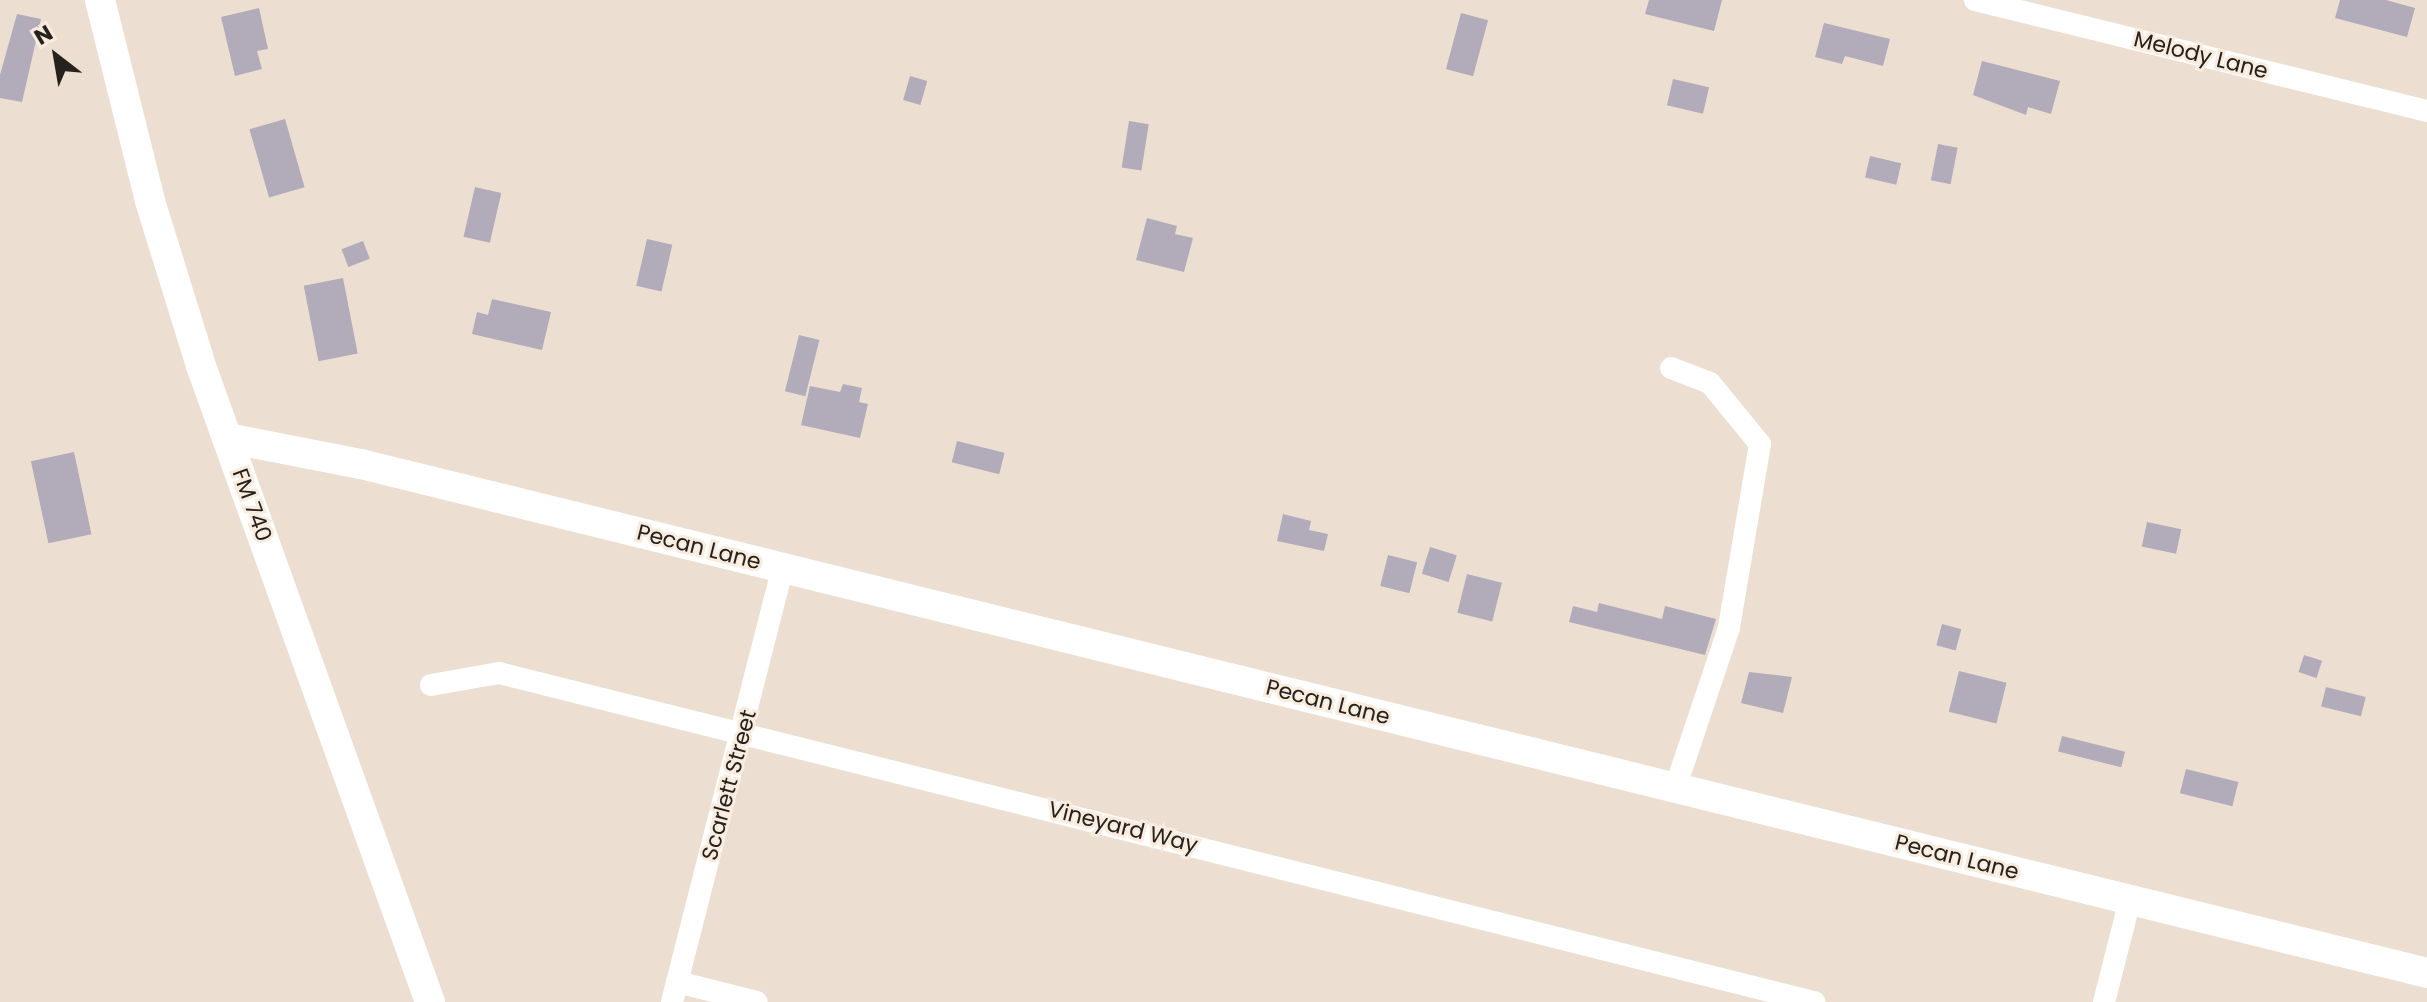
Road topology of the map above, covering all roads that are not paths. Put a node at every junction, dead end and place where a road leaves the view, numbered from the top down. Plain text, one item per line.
1 (100, 0) edge
2 (1975, 0) edge
3 (2427, 111) edge
4 (1671, 368) dead end
5 (227, 438) junction
6 (783, 568) junction
7 (431, 685) dead end
8 (743, 733) junction
9 (1675, 788) junction
10 (2130, 900) junction
11 (2427, 973) edge
12 (675, 992) edge
13 (430, 1002) edge
14 (757, 1002) edge
15 (1814, 1002) edge
16 (2104, 1002) edge

1 - 5 street, FM 740 / FM 740
2 - 3 street, Melody Lane
4 - 9 street
5 - 6 street, Pecan Lane
5 - 13 street, FM 740 / FM 740
6 - 8 street, Scarlett Street
6 - 9 street, Pecan Lane
7 - 8 street, Vineyard Way
8 - 12 street, Scarlett Street
8 - 15 street, Vineyard Way
9 - 10 street, Pecan Lane
10 - 11 street, Pecan Lane
10 - 16 street
12 - 14 street

